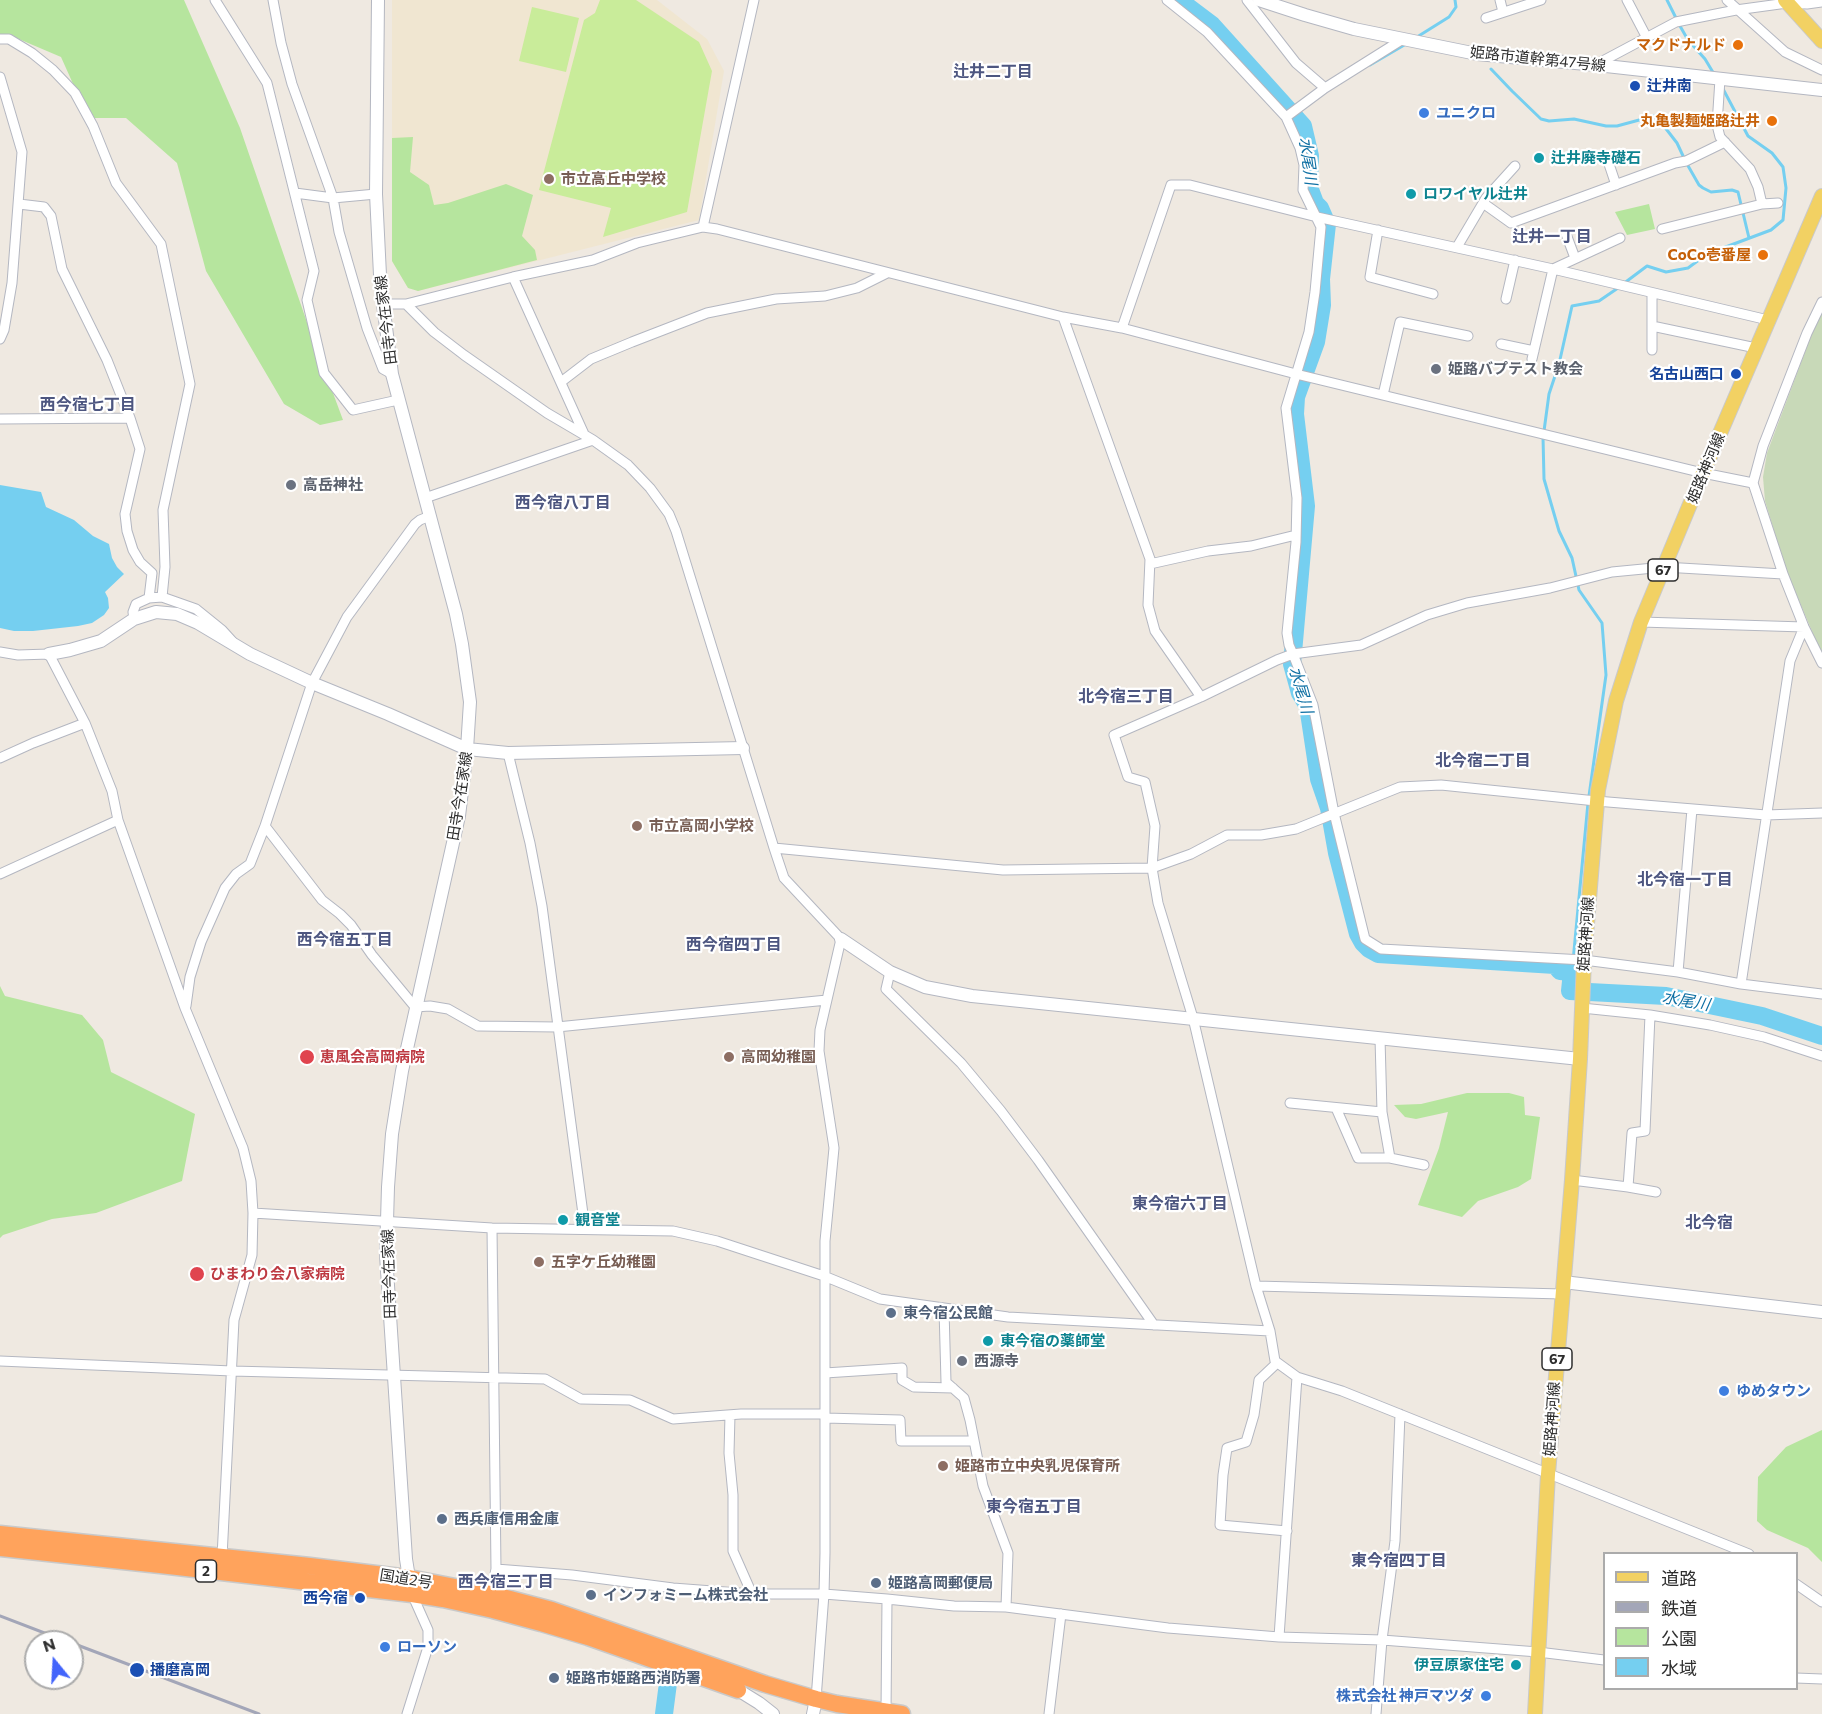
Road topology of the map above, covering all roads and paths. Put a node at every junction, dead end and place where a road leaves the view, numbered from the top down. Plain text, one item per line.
1 (215, 0) edge
2 (273, 0) edge
3 (378, 0) edge
4 (754, 0) edge
5 (1167, 0) edge
6 (1247, 0) edge
7 (1259, 0) edge
8 (1500, 0) edge
9 (1541, 0) edge
10 (1627, 0) edge
11 (1726, 0) edge
12 (1786, 1) edge
13 (1822, 2) edge
14 (1736, 10) junction
15 (1503, 12) junction
16 (1486, 18) dead end
17 (1647, 38) junction
18 (0, 39) edge
19 (1403, 39) junction
20 (1822, 41) edge
21 (1597, 64) junction
22 (1822, 70) edge
23 (0, 77) edge
24 (1720, 79) junction
25 (1325, 88) junction
26 (1822, 90) edge
27 (1286, 117) junction
28 (1725, 142) junction
29 (1607, 158) dead end
30 (1515, 166) dead end
31 (1616, 185) junction
32 (295, 193) junction
33 (376, 194) junction
34 (1822, 196) edge
35 (333, 198) junction
36 (1483, 203) junction
37 (1779, 203) dead end
38 (19, 204) junction
39 (1762, 204) junction
40 (1317, 217) junction
41 (703, 227) junction
42 (1378, 230) junction
43 (1662, 230) dead end
44 (1566, 234) dead end
45 (1620, 238) dead end
46 (1457, 247) junction
47 (1575, 258) junction
48 (1515, 260) junction
49 (1553, 268) junction
50 (887, 273) junction
51 (513, 278) junction
52 (1652, 293) junction
53 (1433, 294) dead end
54 (1506, 299) dead end
55 (1822, 302) edge
56 (383, 304) junction
57 (406, 304) junction
58 (1063, 317) junction
59 (1768, 320) junction
60 (1652, 326) junction
61 (1122, 328) junction
62 (1468, 336) dead end
63 (0, 339) edge
64 (1501, 344) dead end
65 (1756, 348) junction
66 (1652, 350) dead end
67 (392, 374) junction
68 (1296, 374) junction
69 (561, 382) junction
70 (1383, 395) junction
71 (398, 400) junction
72 (130, 418) junction
73 (0, 419) edge
74 (584, 434) junction
75 (593, 440) junction
76 (1703, 473) junction
77 (1754, 483) junction
78 (425, 498) junction
79 (430, 516) junction
80 (1296, 535) junction
81 (1150, 564) junction
82 (1664, 567) junction
83 (1783, 574) junction
84 (162, 597) junction
85 (150, 598) junction
86 (134, 618) junction
87 (1641, 622) junction
88 (1804, 627) junction
89 (233, 644) junction
90 (0, 652) edge
91 (49, 654) junction
92 (1293, 654) junction
93 (1822, 663) edge
94 (312, 683) junction
95 (1201, 697) junction
96 (85, 723) junction
97 (743, 748) junction
98 (467, 749) junction
99 (508, 753) junction
100 (0, 758) edge
101 (1596, 801) junction
102 (1692, 809) junction
103 (1334, 813) junction
104 (1822, 813) edge
105 (1766, 815) junction
106 (118, 820) junction
107 (265, 826) junction
108 (774, 848) junction
109 (1152, 868) junction
110 (0, 874) edge
111 (841, 939) junction
112 (1584, 963) junction
113 (890, 972) junction
114 (1678, 972) junction
115 (1742, 984) junction
116 (1822, 994) edge
117 (827, 1000) junction
118 (1582, 1006) junction
119 (415, 1007) junction
120 (185, 1008) junction
121 (1650, 1015) junction
122 (1193, 1018) junction
123 (557, 1027) junction
124 (1380, 1038) junction
125 (1822, 1056) edge
126 (1580, 1059) junction
127 (1290, 1103) dead end
128 (1336, 1108) junction
129 (1382, 1112) junction
130 (1390, 1158) junction
131 (1424, 1165) dead end
132 (1572, 1179) junction
133 (1628, 1187) junction
134 (1656, 1192) dead end
135 (253, 1213) junction
136 (387, 1221) junction
137 (492, 1228) junction
138 (585, 1230) junction
139 (824, 1276) junction
140 (1256, 1286) junction
141 (1563, 1288) junction
142 (944, 1309) junction
143 (1822, 1312) edge
144 (1154, 1325) junction
145 (1270, 1331) junction
146 (0, 1361) edge
147 (1276, 1363) junction
148 (232, 1371) junction
149 (825, 1373) junction
150 (394, 1375) junction
151 (1297, 1377) junction
152 (493, 1379) junction
153 (952, 1388) junction
154 (1400, 1414) junction
155 (730, 1415) junction
156 (825, 1416) junction
157 (973, 1441) junction
158 (1548, 1474) junction
159 (1287, 1531) junction
160 (0, 1534) edge
161 (0, 1548) edge
162 (1744, 1552) edge
163 (222, 1557) junction
164 (496, 1569) junction
165 (1798, 1585) edge
166 (411, 1586) junction
167 (491, 1594) junction
168 (752, 1594) junction
169 (824, 1594) junction
170 (887, 1599) junction
171 (1822, 1602) edge
172 (1006, 1607) junction
173 (1061, 1614) junction
174 (1279, 1638) junction
175 (1382, 1640) junction
176 (1538, 1652) junction
177 (1603, 1660) edge
178 (1798, 1678) edge
179 (1822, 1679) edge
180 (738, 1690) joint
181 (815, 1707) edge
182 (832, 1709) edge
183 (407, 1714) edge
184 (773, 1714) edge
185 (891, 1714) edge
186 (1049, 1714) edge
187 (1376, 1714) edge
188 (1535, 1714) edge

1 - 32 street
2 - 35 street
3 - 33 street, 田寺今在家線
4 - 41 street
5 - 27 street
6 - 25 street
7 - 19 street, 姫路市道幹第47号線
8 - 15 street
9 - 15 street
10 - 17 street
11 - 14 street
12 - 13 street
12 - 14 street
12 - 20 main road
14 - 17 street
14 - 22 street
15 - 16 street
17 - 21 street
18 - 84 street
19 - 21 street, 姫路市道幹第47号線
19 - 25 street
21 - 24 street, 姫路市道幹第47号線
23 - 38 street
24 - 26 street, 姫路市道幹第47号線
24 - 28 street
25 - 27 street
27 - 40 street
28 - 31 street
28 - 39 street
29 - 31 street
30 - 36 street
31 - 36 street
32 - 35 street
32 - 71 street
33 - 35 street
33 - 56 street, 田寺今在家線
34 - 59 main road, 姫路神河線 / 67
35 - 67 street
36 - 46 street
37 - 39 street
38 - 63 street
38 - 72 street
39 - 43 street
40 - 42 street
40 - 61 street
40 - 68 street
41 - 50 street
41 - 51 street
42 - 46 street
42 - 53 street
44 - 47 street
45 - 47 street
46 - 48 street
47 - 49 street
48 - 49 street
48 - 54 street
49 - 52 street
49 - 64 street
50 - 58 street
50 - 69 street
51 - 57 street
51 - 69 street
52 - 59 street
52 - 60 street
55 - 77 street
56 - 57 street
56 - 67 street, 田寺今在家線
57 - 74 street
58 - 61 street
58 - 81 street
59 - 65 main road, 姫路神河線 / 67
60 - 65 street
60 - 66 street
61 - 68 street
62 - 70 street
65 - 76 main road, 姫路神河線 / 67
67 - 71 street, 田寺今在家線
68 - 70 street
68 - 80 street
69 - 74 street
70 - 76 street
71 - 78 street, 田寺今在家線
72 - 73 street
72 - 85 street
74 - 75 street
75 - 78 street
75 - 97 street
76 - 77 street
76 - 82 main road, 姫路神河線 / 67
77 - 83 street
78 - 79 street, 田寺今在家線
79 - 94 street
79 - 98 street, 田寺今在家線
80 - 81 street
80 - 92 street
81 - 95 street
82 - 83 street
82 - 87 main road, 姫路神河線 / 67
82 - 92 street
83 - 88 street
84 - 85 street
84 - 89 street
85 - 86 street
86 - 89 street
86 - 91 street
87 - 88 street
87 - 101 main road, 姫路神河線 / 67
88 - 93 street
88 - 105 street
89 - 94 street
90 - 91 street
91 - 96 street
92 - 95 street
92 - 103 street
94 - 98 street
94 - 107 street
95 - 109 street
96 - 100 street
96 - 106 street
97 - 99 street
97 - 108 street
98 - 99 street
98 - 119 street, 田寺今在家線
99 - 123 street
101 - 102 street
101 - 103 street
101 - 112 main road, 姫路神河線 / 67
102 - 105 street
102 - 114 street
103 - 109 street
103 - 112 street
104 - 105 street
105 - 115 street
106 - 110 street
106 - 120 street
107 - 119 street
107 - 120 street
108 - 109 street
108 - 111 street
109 - 122 street
111 - 113 street
111 - 117 street
112 - 114 street
112 - 118 main road, 姫路神河線 / 67
113 - 122 street
113 - 144 street
114 - 115 street
115 - 116 street
117 - 123 street
117 - 139 street
118 - 121 street
118 - 126 main road, 姫路神河線 / 67
119 - 123 street
119 - 136 street, 田寺今在家線
120 - 135 street
121 - 125 street
121 - 133 street
122 - 124 street
122 - 140 street
123 - 138 street
124 - 126 street
124 - 129 street
126 - 132 main road, 姫路神河線 / 67
127 - 128 street
128 - 129 street
128 - 130 street
129 - 130 street
130 - 131 street
132 - 133 street
132 - 141 main road, 姫路神河線 / 67
133 - 134 street
135 - 136 street
135 - 148 street
136 - 137 street
136 - 150 street, 田寺今在家線
137 - 138 street
137 - 152 street
138 - 139 street
139 - 142 street
139 - 149 street
140 - 141 street
140 - 145 street
141 - 143 street
141 - 158 main road, 姫路神河線 / 67
142 - 144 street
142 - 153 street
144 - 145 street
145 - 147 street
146 - 148 street
147 - 151 street
147 - 159 street
148 - 150 street
148 - 163 street
149 - 153 street
149 - 156 street
150 - 152 street
150 - 166 street, 田寺今在家線
151 - 154 street
151 - 159 street
152 - 155 street
152 - 164 street
153 - 157 street
154 - 158 street
154 - 175 street
155 - 156 street
155 - 168 street
156 - 157 street
156 - 169 street
157 - 172 street
158 - 162 street
158 - 176 main road, 姫路神河線 / 67
159 - 174 street
160 - 163 highway, 国道2号 / 2
161 - 166 highway, 国道2号 / 2
163 - 166 highway, 国道2号 / 2
164 - 167 street
164 - 168 street
165 - 171 street
166 - 167 highway, 国道2号 / 2
166 - 180 highway, 国道2号 / 2
166 - 183 street
167 - 181 highway, 国道2号 / 2
168 - 169 street
169 - 170 street
169 - 181 street
170 - 172 street
170 - 185 street
172 - 173 street
173 - 174 street
173 - 186 street
174 - 175 street
175 - 176 street
175 - 187 street
176 - 177 street
176 - 188 main road, 姫路神河線 / 67
178 - 179 street
180 - 184 street
181 - 182 highway, 国道2号 / 2
182 - 185 highway, 国道2号 / 2

